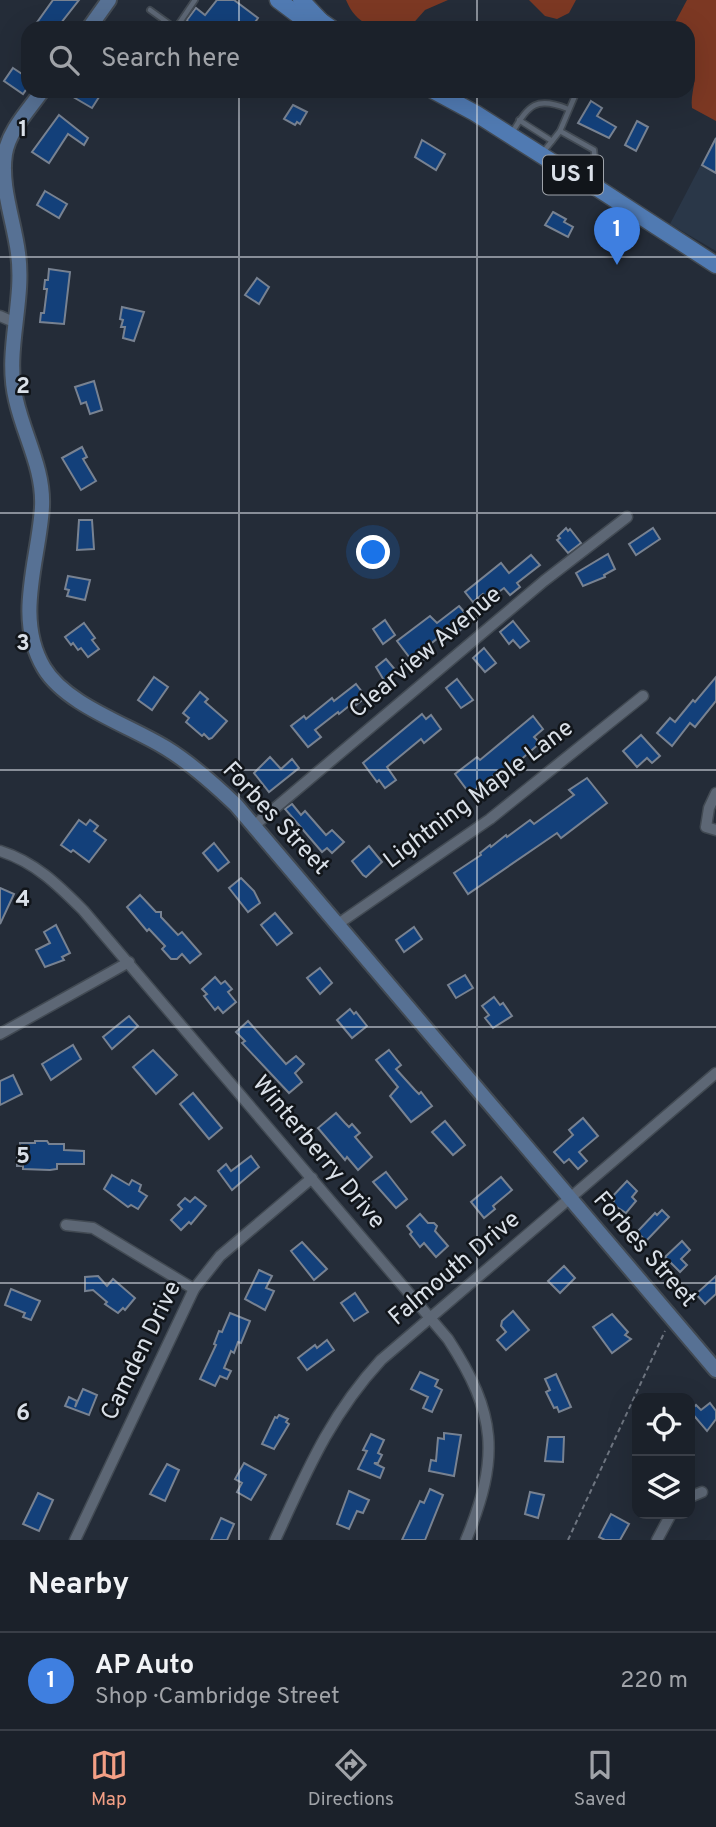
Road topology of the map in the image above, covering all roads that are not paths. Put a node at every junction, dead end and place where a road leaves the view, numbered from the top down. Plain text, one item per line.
1 (109, 0) edge
2 (195, 0) edge
3 (278, 0) edge
4 (301, 0) edge
5 (150, 10) dead end
6 (94, 21) edge
7 (165, 21) edge
8 (180, 21) edge
9 (305, 21) edge
10 (322, 21) edge
11 (38, 98) edge
12 (446, 98) edge
13 (573, 98) edge
14 (568, 108) junction
15 (519, 120) junction
16 (560, 131) junction
17 (510, 135) junction
18 (552, 141) junction
19 (2, 154) edge
20 (541, 154) junction
21 (588, 182) junction
22 (716, 265) edge
23 (0, 316) edge
24 (16, 323) junction
25 (627, 517) dead end
26 (643, 696) dead end
27 (716, 793) edge
28 (255, 825) junction
29 (711, 828) edge
30 (0, 851) edge
31 (338, 924) junction
32 (130, 962) junction
33 (0, 1034) edge
34 (716, 1073) edge
35 (312, 1178) junction
36 (570, 1199) junction
37 (66, 1225) dead end
38 (194, 1289) junction
39 (430, 1317) junction
40 (716, 1370) edge
41 (702, 1492) dead end
42 (695, 1495) edge
43 (668, 1519) edge
44 (75, 1540) edge
45 (275, 1540) edge
46 (466, 1540) edge
47 (657, 1540) edge

1 - 6 street
2 - 8 lane
3 - 9 main road
4 - 10 main road
5 - 7 lane
11 - 19 street, Forbes Street
12 - 17 main road, US 1
13 - 14 lane
14 - 15 lane
14 - 16 lane
15 - 17 lane
15 - 18 lane
16 - 18 lane
16 - 21 lane
17 - 20 main road, US 1
18 - 20 lane
19 - 24 street, Forbes Street
20 - 21 main road, US 1
21 - 22 main road, US 1
23 - 24 street
24 - 28 street, Forbes Street
25 - 28 street, Clearview Avenue
26 - 31 street, Lightning Maple Lane
27 - 29 street
28 - 31 street, Forbes Street
30 - 32 street, Winterberry Drive
31 - 36 street, Forbes Street
32 - 33 street
32 - 35 street, Winterberry Drive
34 - 36 street, Falmouth Drive
35 - 38 street, Camden Drive
35 - 39 street, Winterberry Drive
36 - 39 street, Falmouth Drive
36 - 40 street, Forbes Street
37 - 38 street
38 - 44 street, Camden Drive
39 - 45 street, Falmouth Drive
39 - 46 street, Winterberry Drive
41 - 42 street
43 - 47 street

